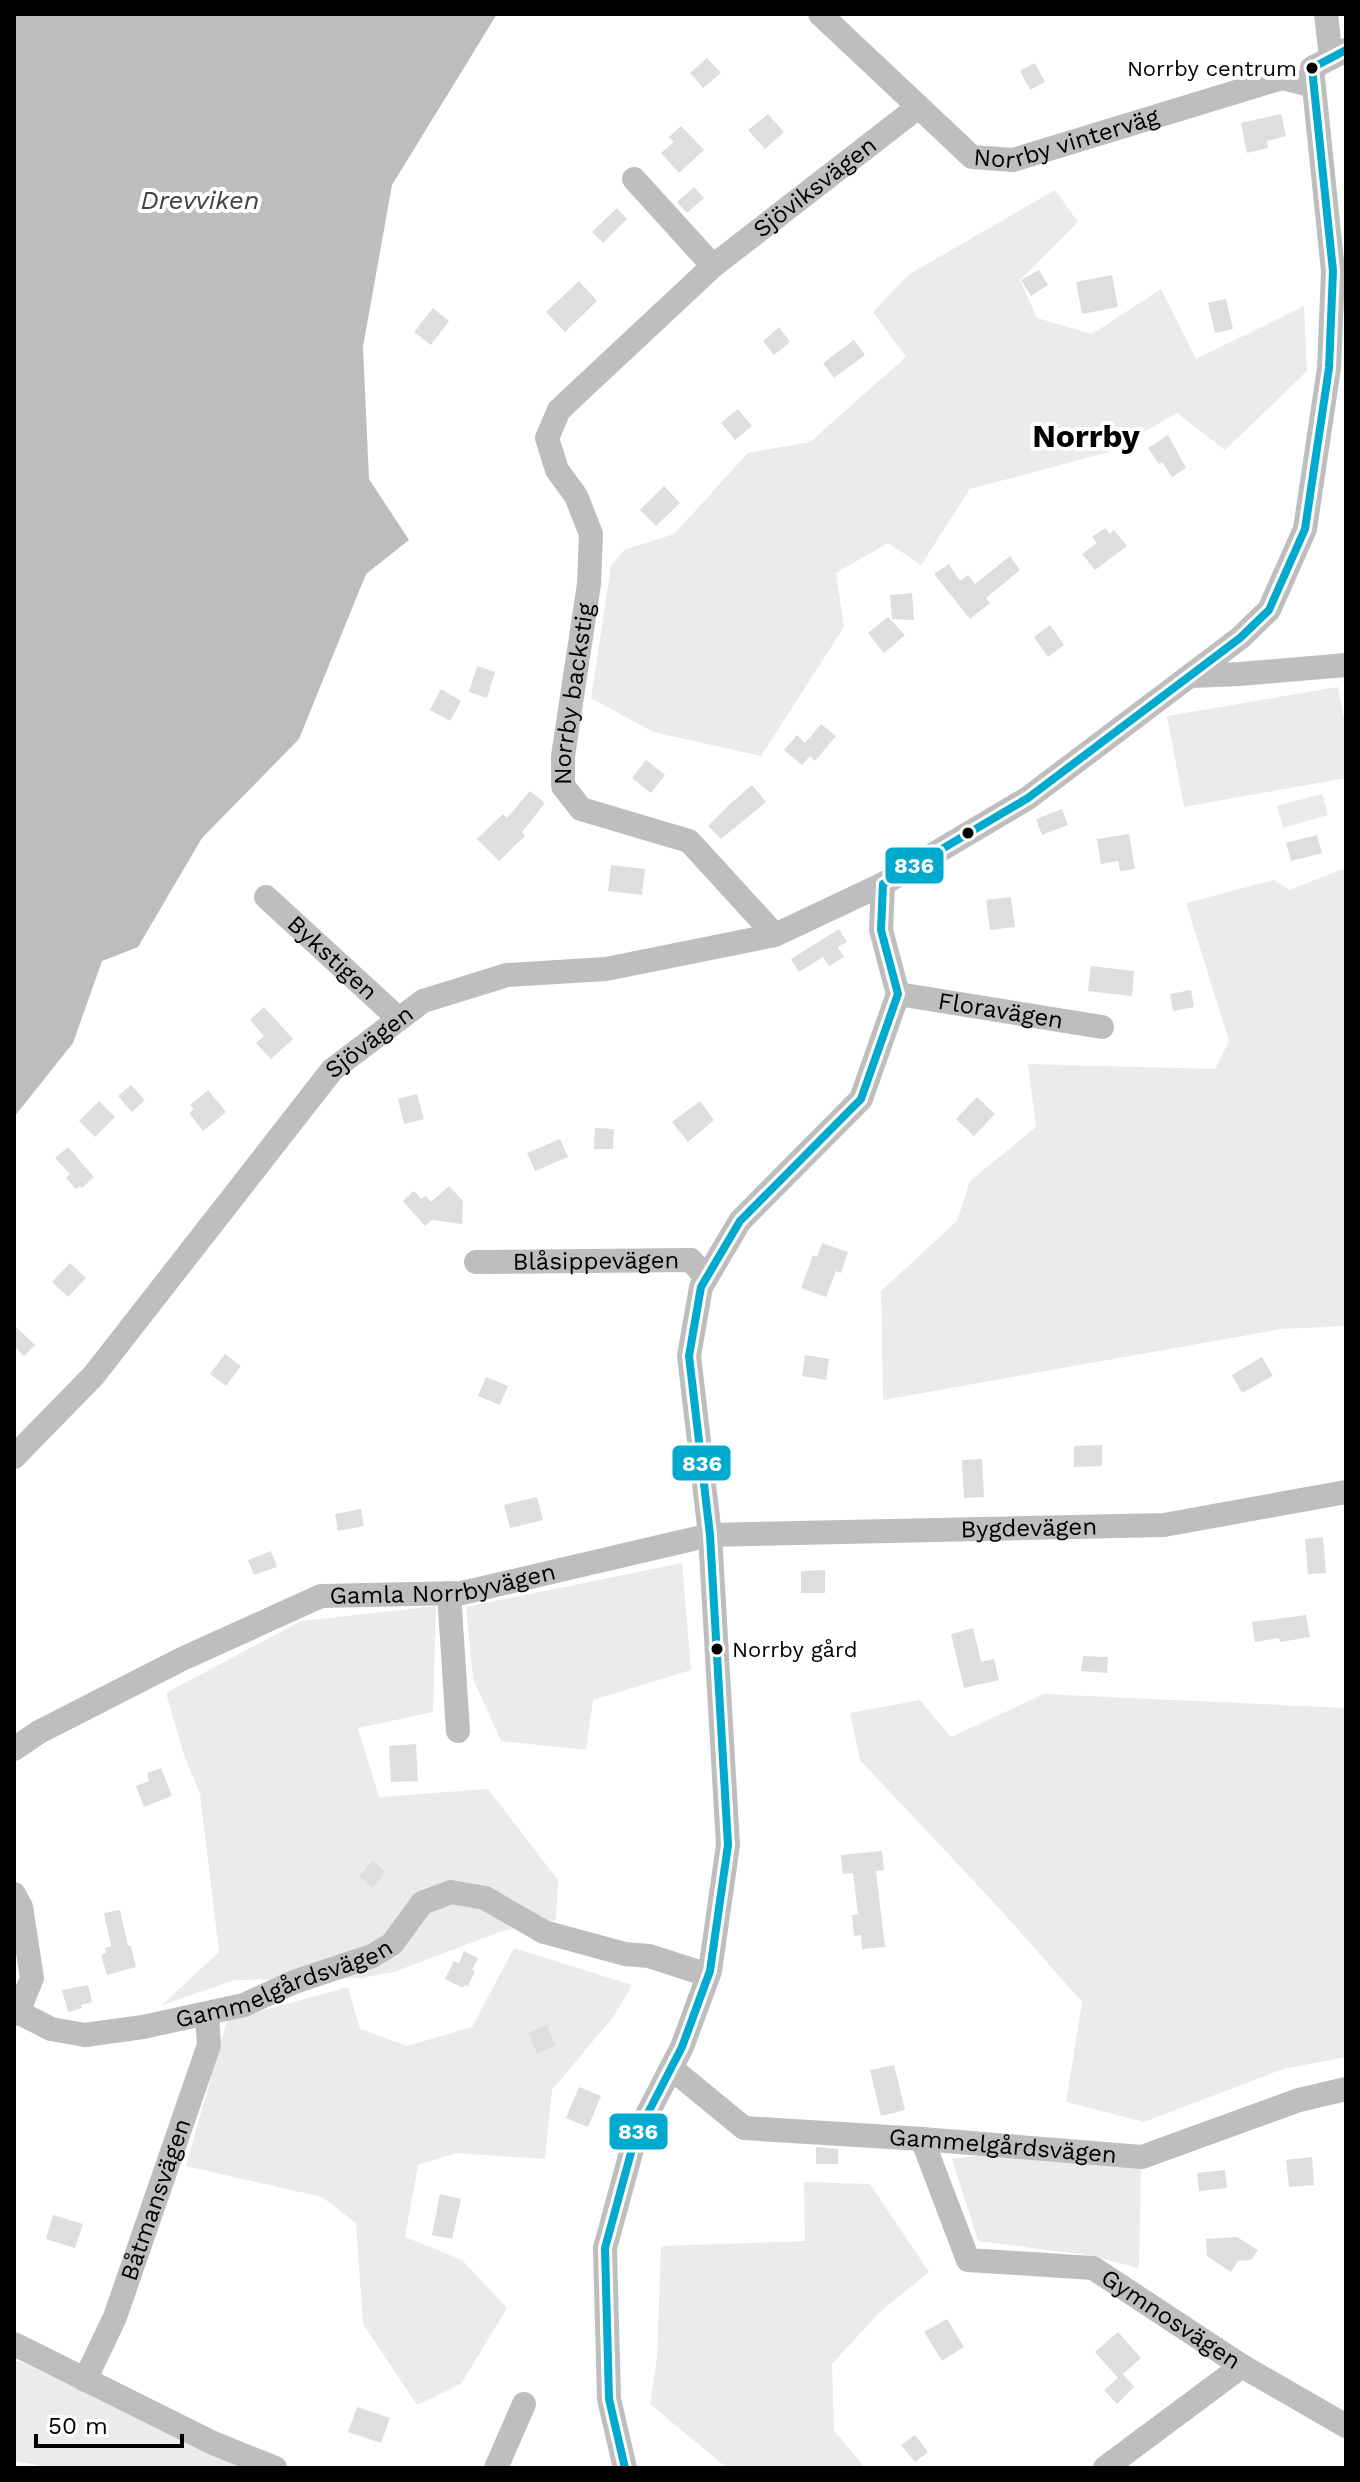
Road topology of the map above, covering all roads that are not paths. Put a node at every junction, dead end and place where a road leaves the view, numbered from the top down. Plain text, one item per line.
1 (820, 14) edge
2 (1326, 14) edge
3 (1339, 54) edge
4 (1313, 86) junction
5 (917, 108) junction
6 (634, 179) dead end
7 (713, 266) junction
8 (547, 438) joint
9 (1346, 665) edge
10 (1191, 676) junction
11 (883, 884) junction
12 (266, 897) dead end
13 (775, 935) junction
14 (898, 994) junction
15 (399, 1019) junction
16 (1102, 1027) dead end
17 (476, 1262) dead end
18 (706, 1278) junction
19 (14, 1457) edge
20 (1346, 1492) edge
21 (710, 1535) junction
22 (449, 1593) junction
23 (458, 1731) dead end
24 (14, 1749) edge
25 (14, 1894) edge
26 (708, 1975) junction
27 (16, 2013) edge
28 (207, 2015) junction
29 (671, 2068) junction
30 (1346, 2089) edge
31 (922, 2139) junction
32 (14, 2344) edge
33 (1242, 2366) junction
34 (85, 2380) junction
35 (524, 2404) dead end
36 (1346, 2426) edge
37 (275, 2468) edge
38 (496, 2468) edge
39 (625, 2468) edge
40 (1105, 2468) edge

1 - 5 street, Norrby vinterväg
2 - 3 street
3 - 4 street
4 - 5 street, Norrby vinterväg
4 - 10 street, Sjövägen
5 - 7 street, Sjöviksvägen
6 - 7 street
7 - 8 street, Sjöviksvägen
8 - 13 street, Norrby backstig
9 - 10 street
10 - 11 street, Sjövägen
11 - 13 street, Sjövägen
11 - 14 street
12 - 15 street, Bykstigen
13 - 15 street, Sjövägen
14 - 16 street, Floravägen
14 - 18 street
15 - 19 street, Sjövägen
17 - 18 street, Blåsippevägen
18 - 21 street
20 - 21 street, Bygdevägen
21 - 22 street, Gamla Norrbyvägen
21 - 26 street
22 - 23 street
22 - 24 street, Gamla Norrbyvägen
25 - 27 street
26 - 28 street, Gammelgårdsvägen
26 - 29 street
27 - 28 street, Gammelgårdsvägen
28 - 34 street, Båtmansvägen
29 - 31 street, Gammelgårdsvägen
29 - 39 street
30 - 31 street, Gammelgårdsvägen
31 - 33 street, Gymnosvägen
32 - 34 street
33 - 36 street, Gymnosvägen
33 - 40 street
34 - 37 street
35 - 38 street

